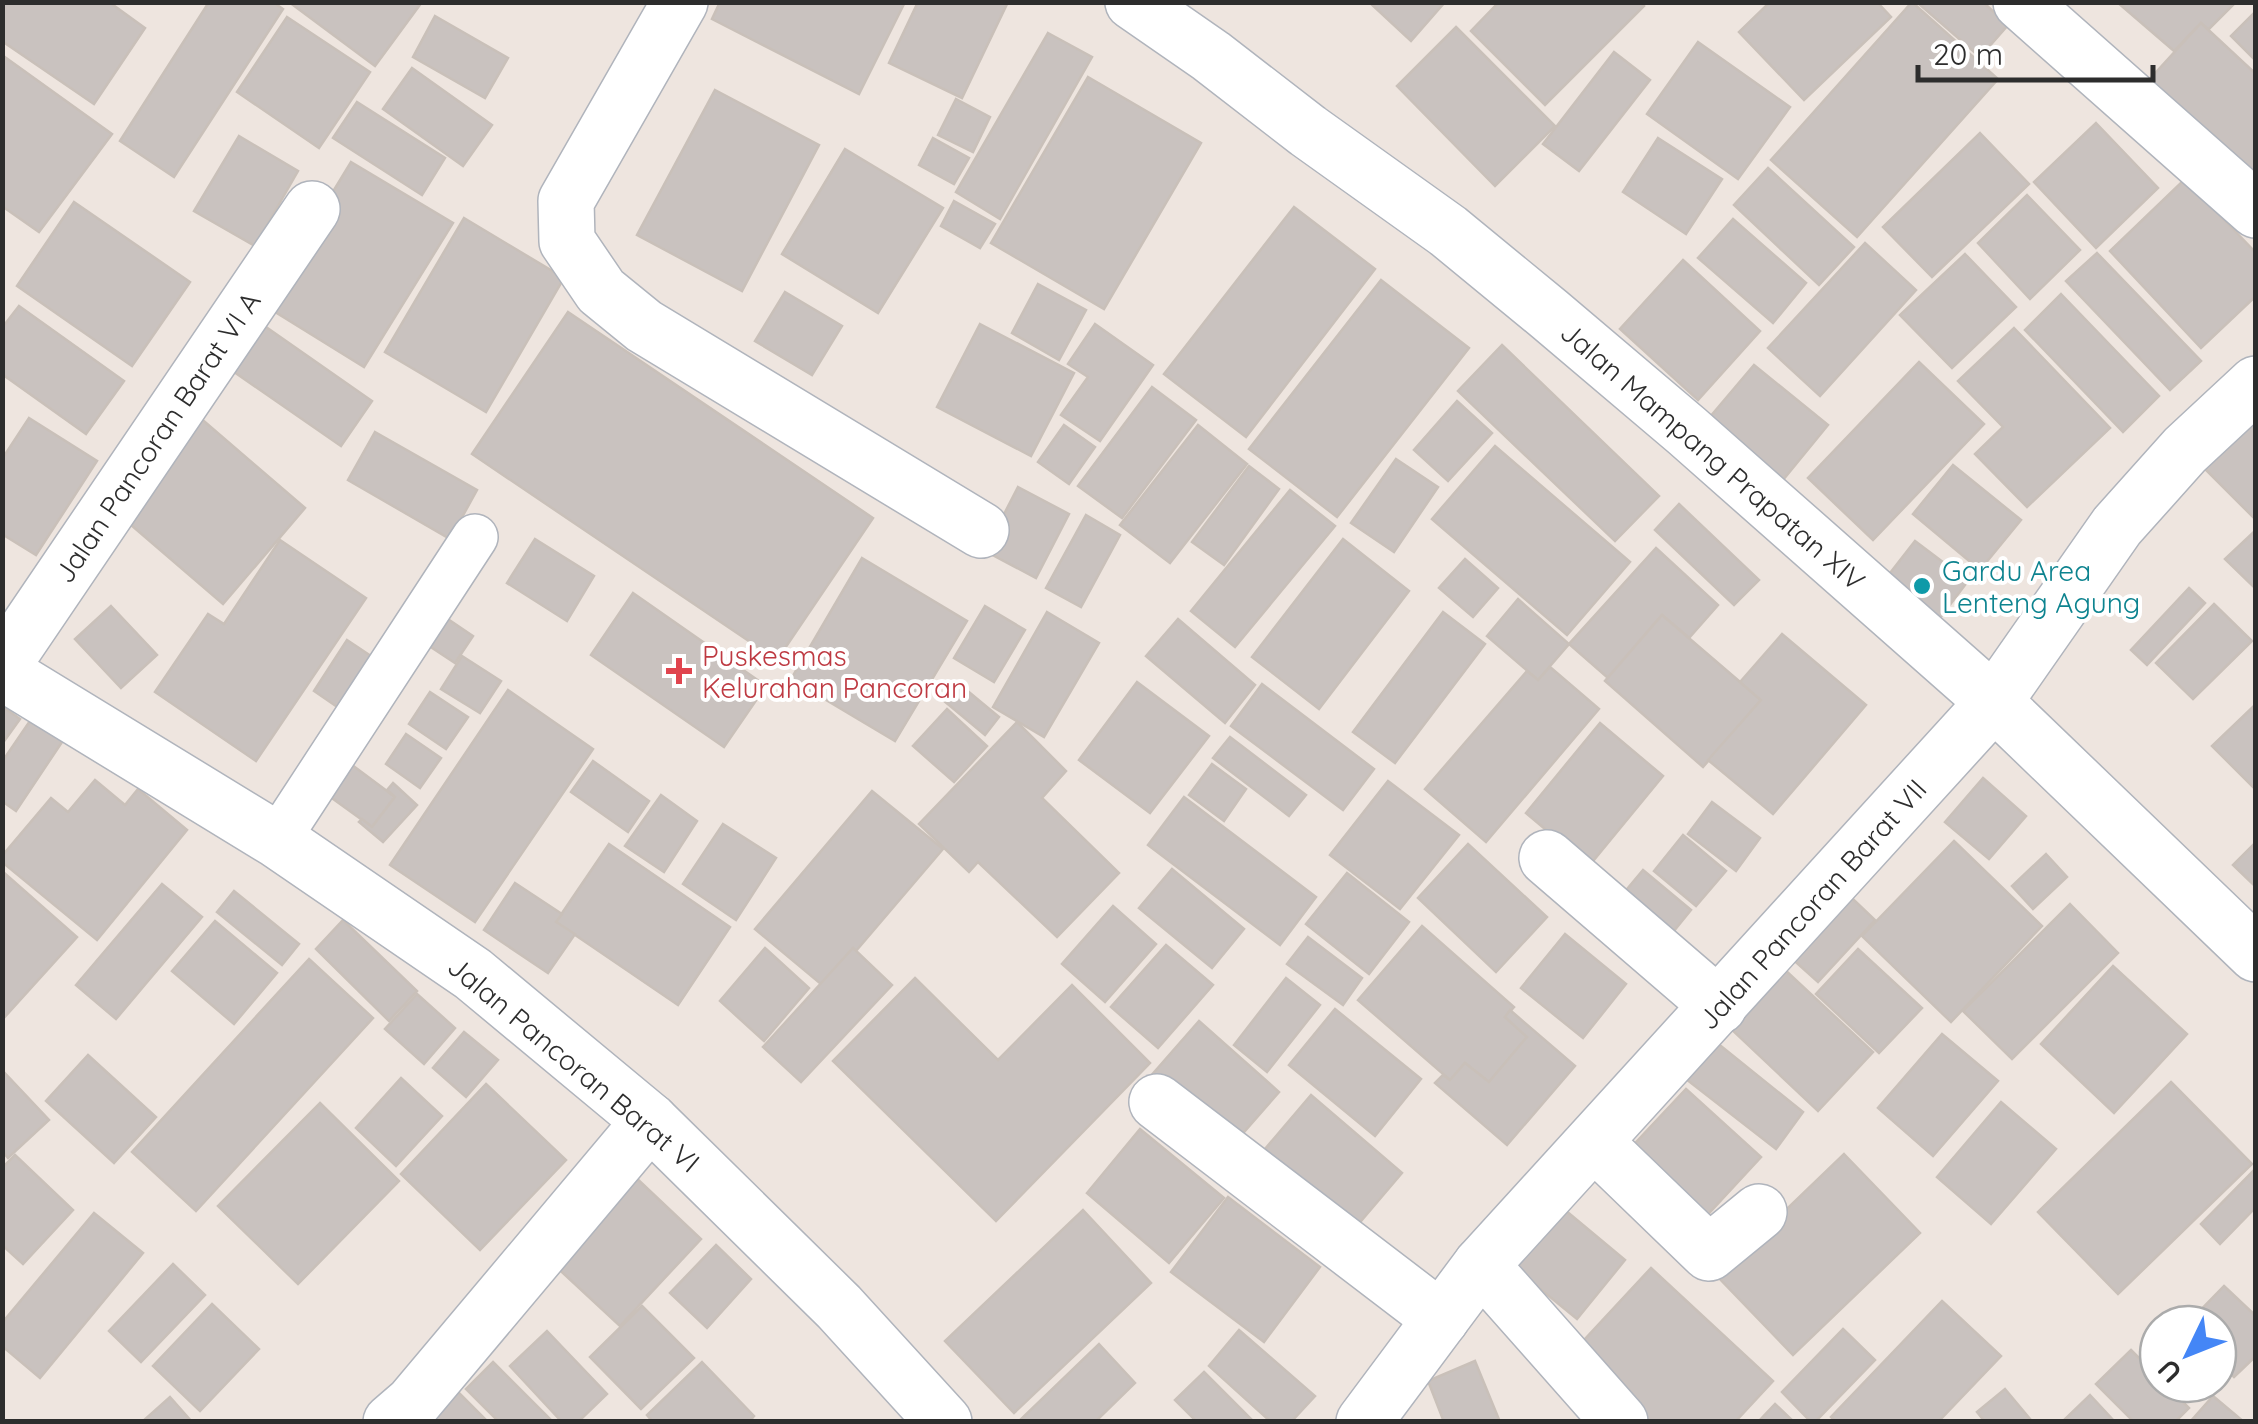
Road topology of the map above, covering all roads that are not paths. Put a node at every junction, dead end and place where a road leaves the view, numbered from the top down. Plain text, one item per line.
1 (680, 2) edge
2 (1133, 2) edge
3 (2022, 2) edge
4 (312, 209) dead end
5 (2256, 210) edge
6 (2256, 384) edge
7 (981, 530) dead end
8 (475, 537) dead end
9 (2, 669) edge
10 (1994, 702) junction
11 (277, 840) junction
12 (1547, 858) dead end
13 (2256, 954) edge
14 (1719, 1006) junction
15 (1158, 1102) dead end
16 (650, 1121) junction
17 (1594, 1142) junction
18 (1759, 1212) dead end
19 (1481, 1266) junction
20 (1441, 1319) junction
21 (392, 1422) edge
22 (944, 1422) edge
23 (1364, 1422) edge
24 (1620, 1422) edge

1 - 7 street
2 - 10 street, Jalan Mampang Prapatan XIV
3 - 5 street
4 - 9 street, Jalan Pancoran Barat VI A
6 - 10 street, Jalan Pancoran Barat VII
8 - 11 lane
9 - 11 street, Jalan Pancoran Barat VI
10 - 13 street, Jalan Mampang Prapatan XIV
10 - 14 street, Jalan Pancoran Barat VII
11 - 16 street, Jalan Pancoran Barat VI
12 - 14 street
14 - 17 street, Jalan Pancoran Barat VII
15 - 20 street
16 - 21 street
16 - 22 street, Jalan Pancoran Barat VI
17 - 18 street
17 - 19 street, Jalan Pancoran Barat VII
19 - 20 street, Jalan Pancoran Barat VII
19 - 24 street
20 - 23 street, Jalan Pancoran Barat VII

